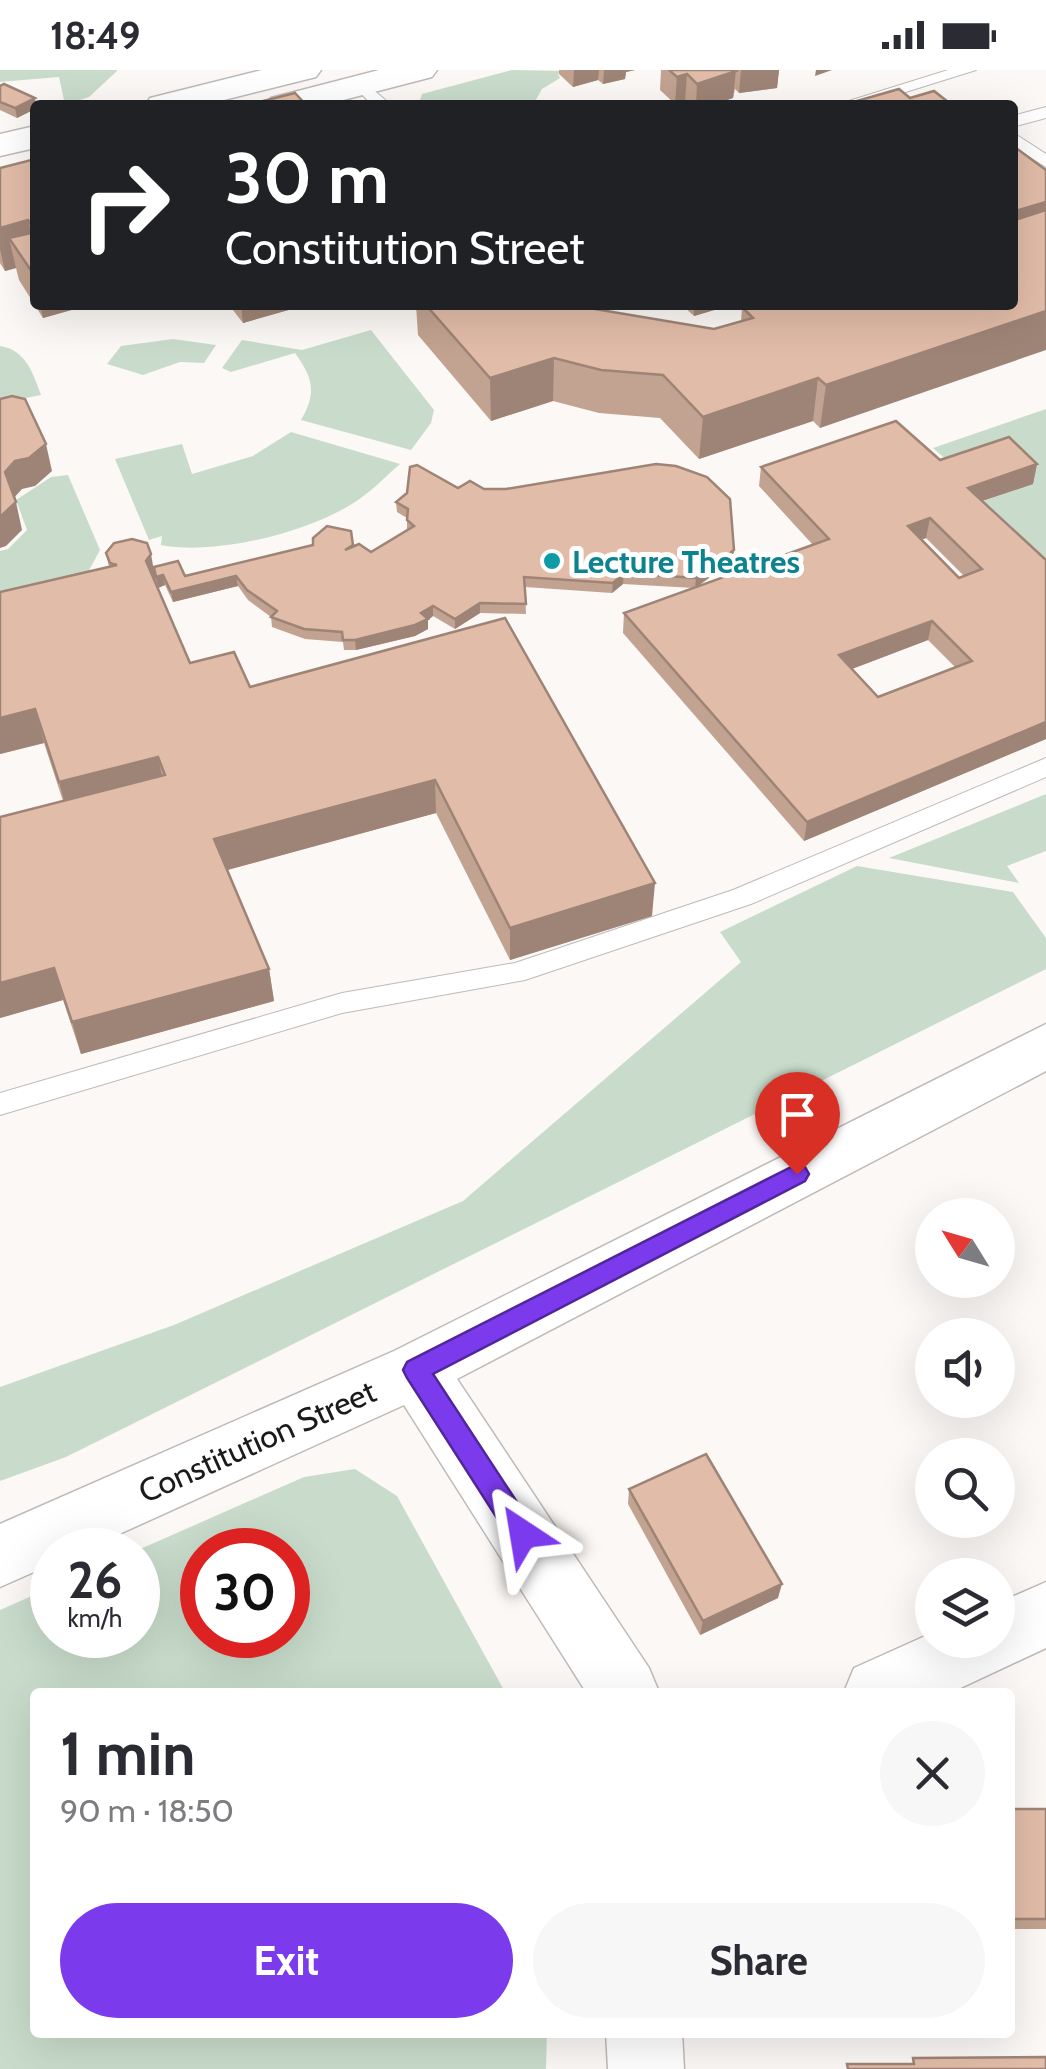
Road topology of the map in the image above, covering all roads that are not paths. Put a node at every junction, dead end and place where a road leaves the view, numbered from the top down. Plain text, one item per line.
1 (304, 70) edge
2 (420, 70) edge
3 (967, 70) edge
4 (364, 87) edge
5 (182, 100) edge
6 (306, 100) edge
7 (863, 100) edge
8 (1046, 112) edge
9 (1018, 120) edge
10 (30, 138) edge
11 (1018, 141) edge
12 (0, 145) edge
13 (1046, 162) edge
14 (30, 167) edge
15 (0, 173) edge
16 (1046, 767) edge
17 (1046, 1046) edge
18 (0, 1104) edge
19 (416, 1370) junction
20 (0, 1556) edge
21 (1018, 1636) edge
22 (622, 1688) edge
23 (888, 1688) edge
24 (644, 2038) edge
25 (646, 2069) edge

1 - 5 street
2 - 4 street
3 - 7 lane
4 - 6 street
8 - 9 lane
10 - 12 street
11 - 13 lane
14 - 15 street
16 - 18 lane
17 - 19 street, Constitution Street
19 - 20 street, Constitution Street
19 - 22 street
21 - 23 street
24 - 25 street

